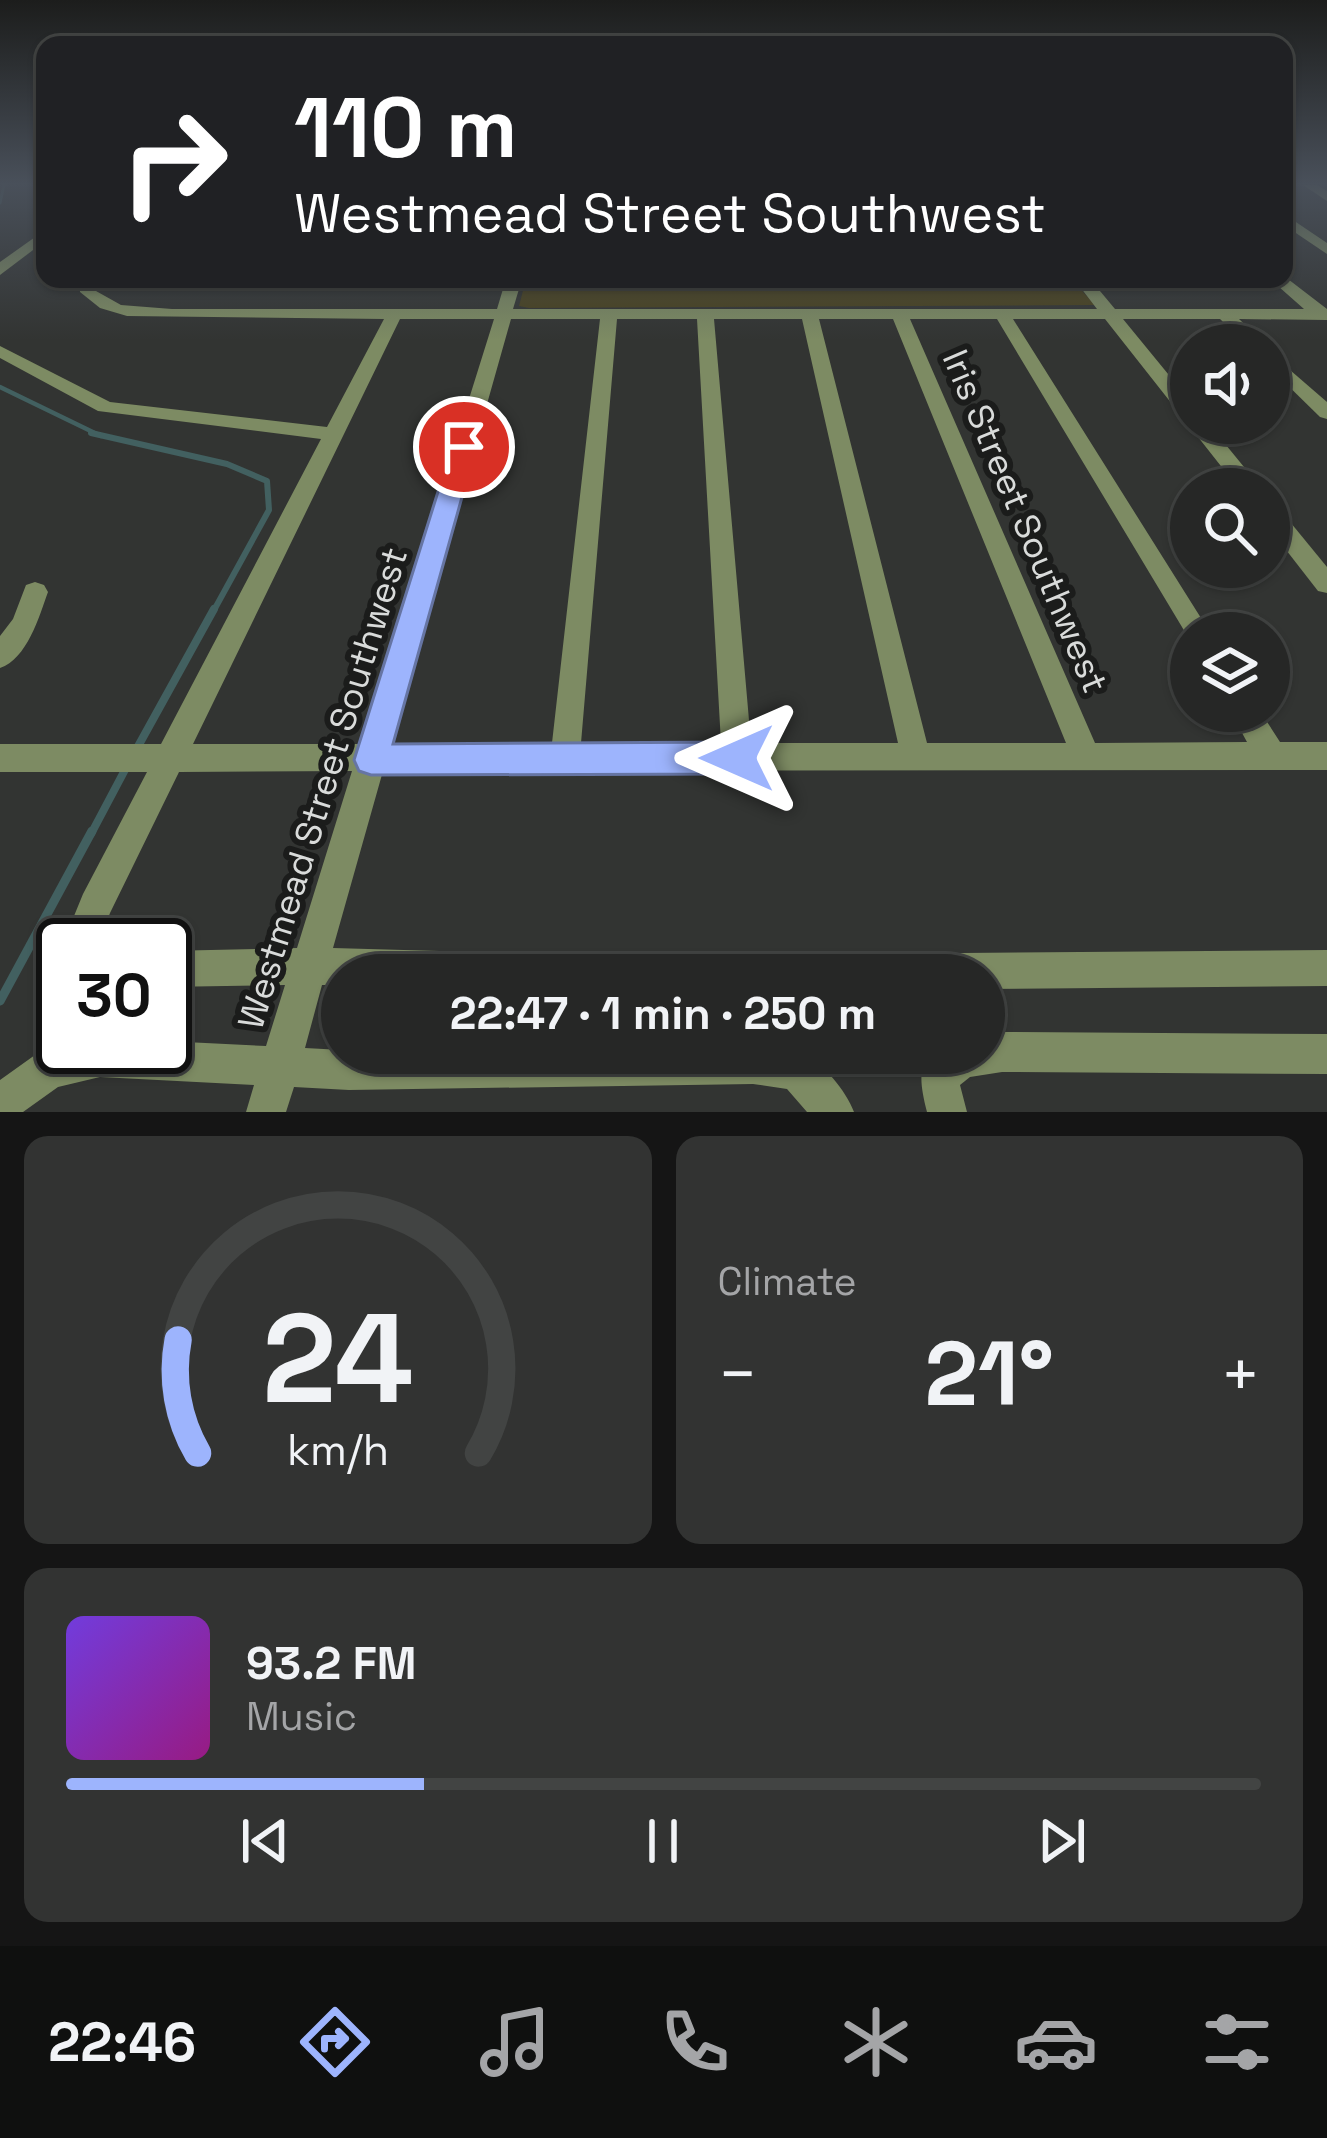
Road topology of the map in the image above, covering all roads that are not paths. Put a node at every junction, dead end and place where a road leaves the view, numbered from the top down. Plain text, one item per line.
1 (36, 241) edge
2 (0, 269) edge
3 (88, 288) edge
4 (511, 288) edge
5 (1089, 288) edge
6 (1289, 288) edge
7 (395, 313) junction
8 (503, 313) junction
9 (609, 314) junction
10 (705, 314) junction
11 (809, 314) junction
12 (898, 314) junction
13 (1001, 314) junction
14 (1225, 314) junction
15 (1111, 315) junction
16 (1324, 316) edge
17 (1235, 324) edge
18 (0, 351) edge
19 (1290, 377) edge
20 (1170, 389) edge
21 (1327, 413) edge
22 (330, 434) junction
23 (1214, 444) edge
24 (1233, 468) edge
25 (1290, 538) edge
26 (1327, 584) edge
27 (35, 592) dead end
28 (1184, 612) edge
29 (0, 657) edge
30 (1257, 732) edge
31 (1085, 756) junction
32 (1272, 756) junction
33 (1327, 756) edge
34 (165, 757) junction
35 (0, 758) edge
36 (566, 758) junction
37 (737, 758) junction
38 (916, 758) junction
39 (371, 760) junction
40 (90, 918) edge
41 (310, 966) junction
42 (192, 968) edge
43 (1327, 968) edge
44 (1327, 1054) edge
45 (280, 1066) junction
46 (0, 1104) edge
47 (266, 1112) edge
48 (834, 1112) edge
49 (947, 1112) edge

1 - 2 street
3 - 7 street
4 - 8 street, Westmead Street Southwest
5 - 15 street
6 - 16 street
7 - 8 street
7 - 22 street
8 - 9 street
8 - 39 street, Westmead Street Southwest
9 - 10 street
9 - 36 street
10 - 11 street
10 - 37 street
11 - 12 street
11 - 38 street
12 - 13 street
12 - 31 street, Iris Street Southwest
13 - 15 street
13 - 28 street
14 - 15 street
14 - 16 street
14 - 17 street
15 - 20 street
18 - 22 street
19 - 21 street
22 - 34 street
23 - 24 street
25 - 26 street
27 - 29 street
30 - 32 street
31 - 32 street
31 - 38 street
32 - 33 street
34 - 35 street
34 - 39 street
34 - 40 street
36 - 37 street
36 - 39 street
37 - 38 street
39 - 41 street, Westmead Street Southwest
41 - 42 street
41 - 43 street
41 - 45 street, Westmead Street Southwest
44 - 49 street
45 - 46 street
45 - 47 street, Westmead Street Southwest
45 - 48 street

